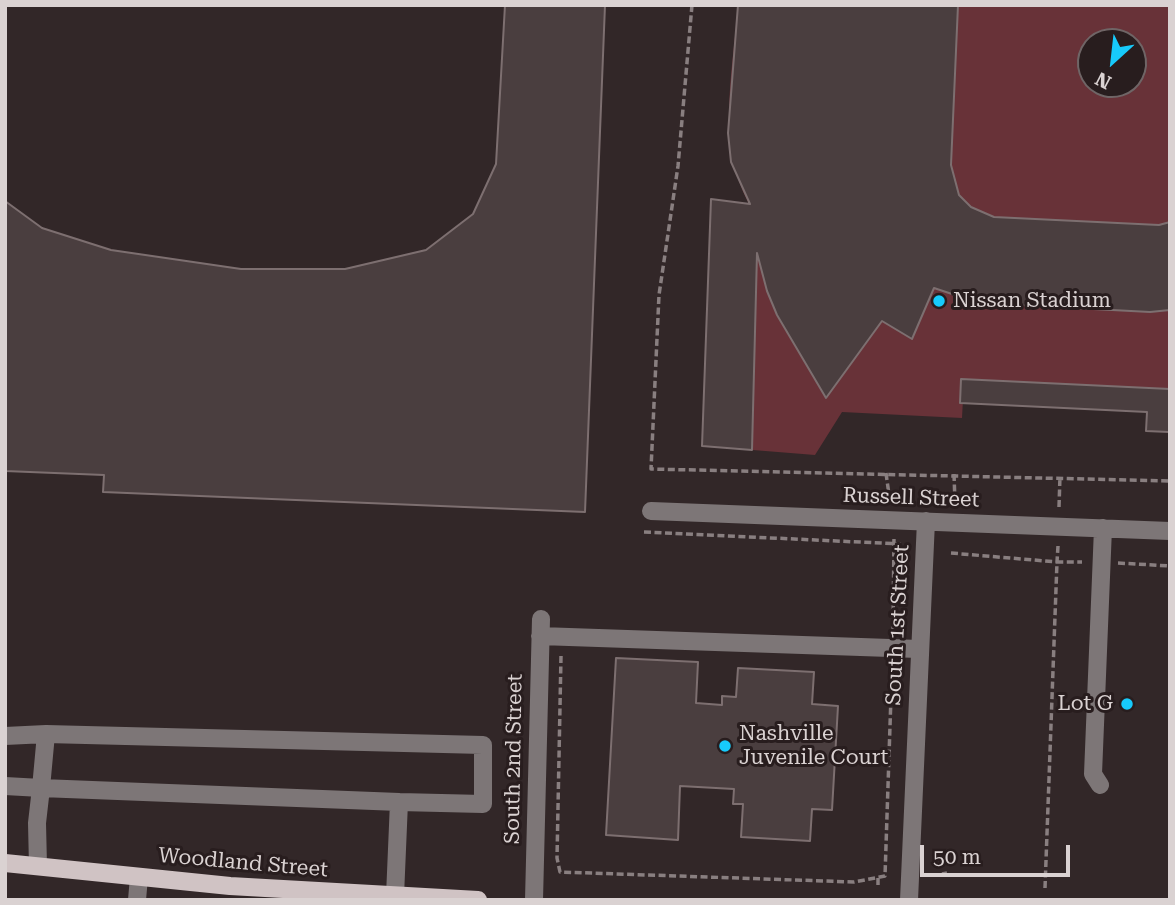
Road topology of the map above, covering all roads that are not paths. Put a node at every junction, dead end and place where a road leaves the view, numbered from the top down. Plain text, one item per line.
1 (651, 511) dead end
2 (926, 521) junction
3 (1103, 528) junction
4 (1170, 531) edge
5 (919, 649) junction
6 (46, 734) junction
7 (5, 736) edge
8 (1100, 785) dead end
9 (5, 786) edge
10 (41, 788) junction
11 (399, 802) junction
12 (5, 863) edge
13 (38, 866) junction
14 (139, 877) junction
15 (395, 896) junction
16 (137, 900) edge
17 (478, 900) edge
18 (534, 900) edge
19 (909, 900) edge

1 - 2 street, Russell Street
2 - 3 street, Russell Street
2 - 5 street, South 1st Street
3 - 4 street, Russell Street
3 - 8 street
5 - 18 street, South 2nd Street
5 - 19 street, South 1st Street
6 - 7 street
6 - 10 street
6 - 11 street
9 - 10 street
10 - 11 street
10 - 13 street
11 - 15 street
12 - 13 main road, Woodland Street
13 - 14 main road, Woodland Street
14 - 15 main road, Woodland Street
14 - 16 street
15 - 17 main road, Woodland Street

